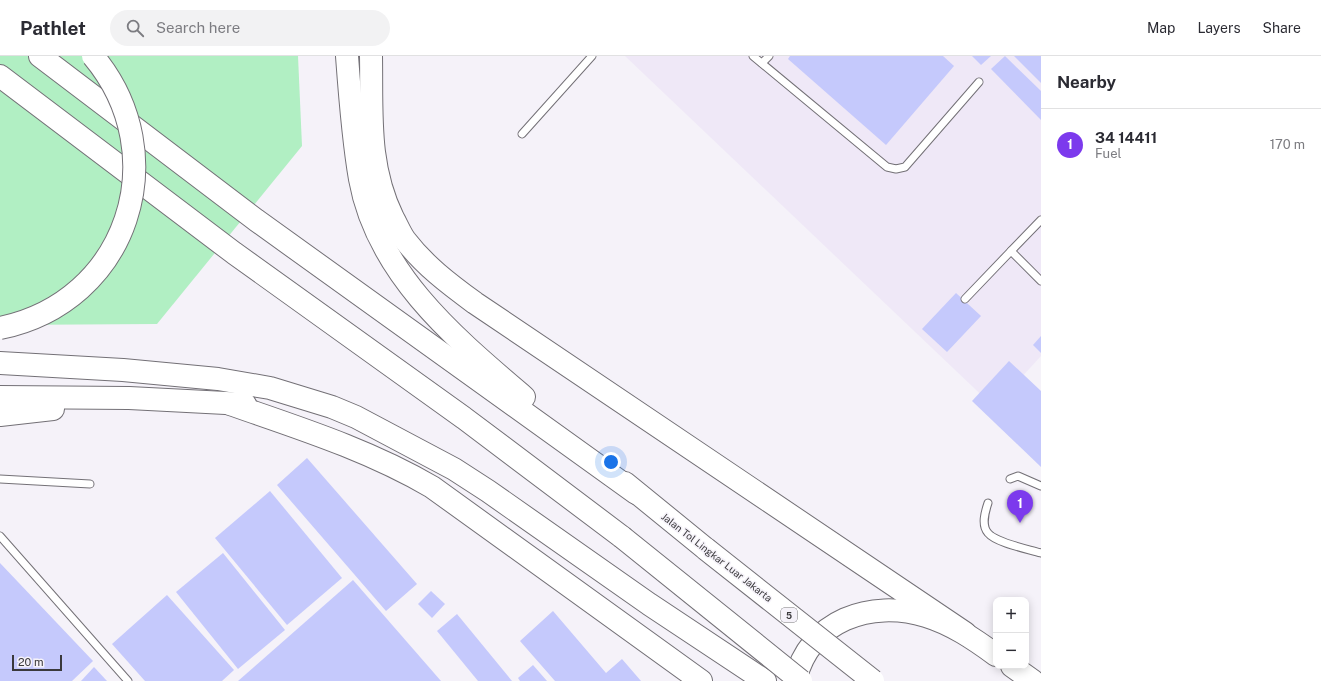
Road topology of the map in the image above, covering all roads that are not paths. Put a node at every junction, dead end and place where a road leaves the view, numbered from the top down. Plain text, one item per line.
1 (40, 56) edge
2 (93, 56) edge
3 (347, 56) edge
4 (362, 56) edge
5 (372, 56) edge
6 (592, 56) edge
7 (753, 56) edge
8 (769, 56) edge
9 (762, 63) junction
10 (0, 76) edge
11 (979, 82) dead end
12 (522, 134) dead end
13 (360, 180) junction
14 (1041, 220) edge
15 (1011, 251) junction
16 (1041, 281) edge
17 (964, 299) dead end
18 (0, 328) edge
19 (0, 363) edge
20 (0, 397) edge
21 (129, 398) junction
22 (230, 404) junction
23 (0, 415) edge
24 (396, 438) junction
25 (0, 479) edge
26 (1010, 479) dead end
27 (90, 484) dead end
28 (1041, 486) edge
29 (636, 493) junction
30 (988, 503) dead end
31 (0, 536) edge
32 (1041, 553) edge
33 (965, 633) junction
34 (993, 653) edge
35 (1016, 669) edge
36 (128, 681) edge
37 (702, 681) edge
38 (765, 681) edge
39 (795, 681) edge
40 (801, 681) edge
41 (873, 681) edge
42 (1032, 681) edge

1 - 29 main road, bridge
2 - 18 main road, bridge
3 - 13 main road
4 - 13 main road
5 - 33 main road
6 - 12 lane
7 - 9 lane
8 - 9 lane
9 - 11 lane
10 - 40 main road, bridge
13 - 29 main road
14 - 15 lane
15 - 16 lane
15 - 17 lane
19 - 24 main road
20 - 21 main road
21 - 22 main road
21 - 23 main road
22 - 24 main road
22 - 37 main road
24 - 38 main road
25 - 27 lane
26 - 28 lane
29 - 41 main road, Jalan Tol Lingkar Luar Jakarta / 5, bridge
30 - 32 lane
31 - 36 lane
33 - 34 main road
33 - 39 main road
35 - 42 main road

